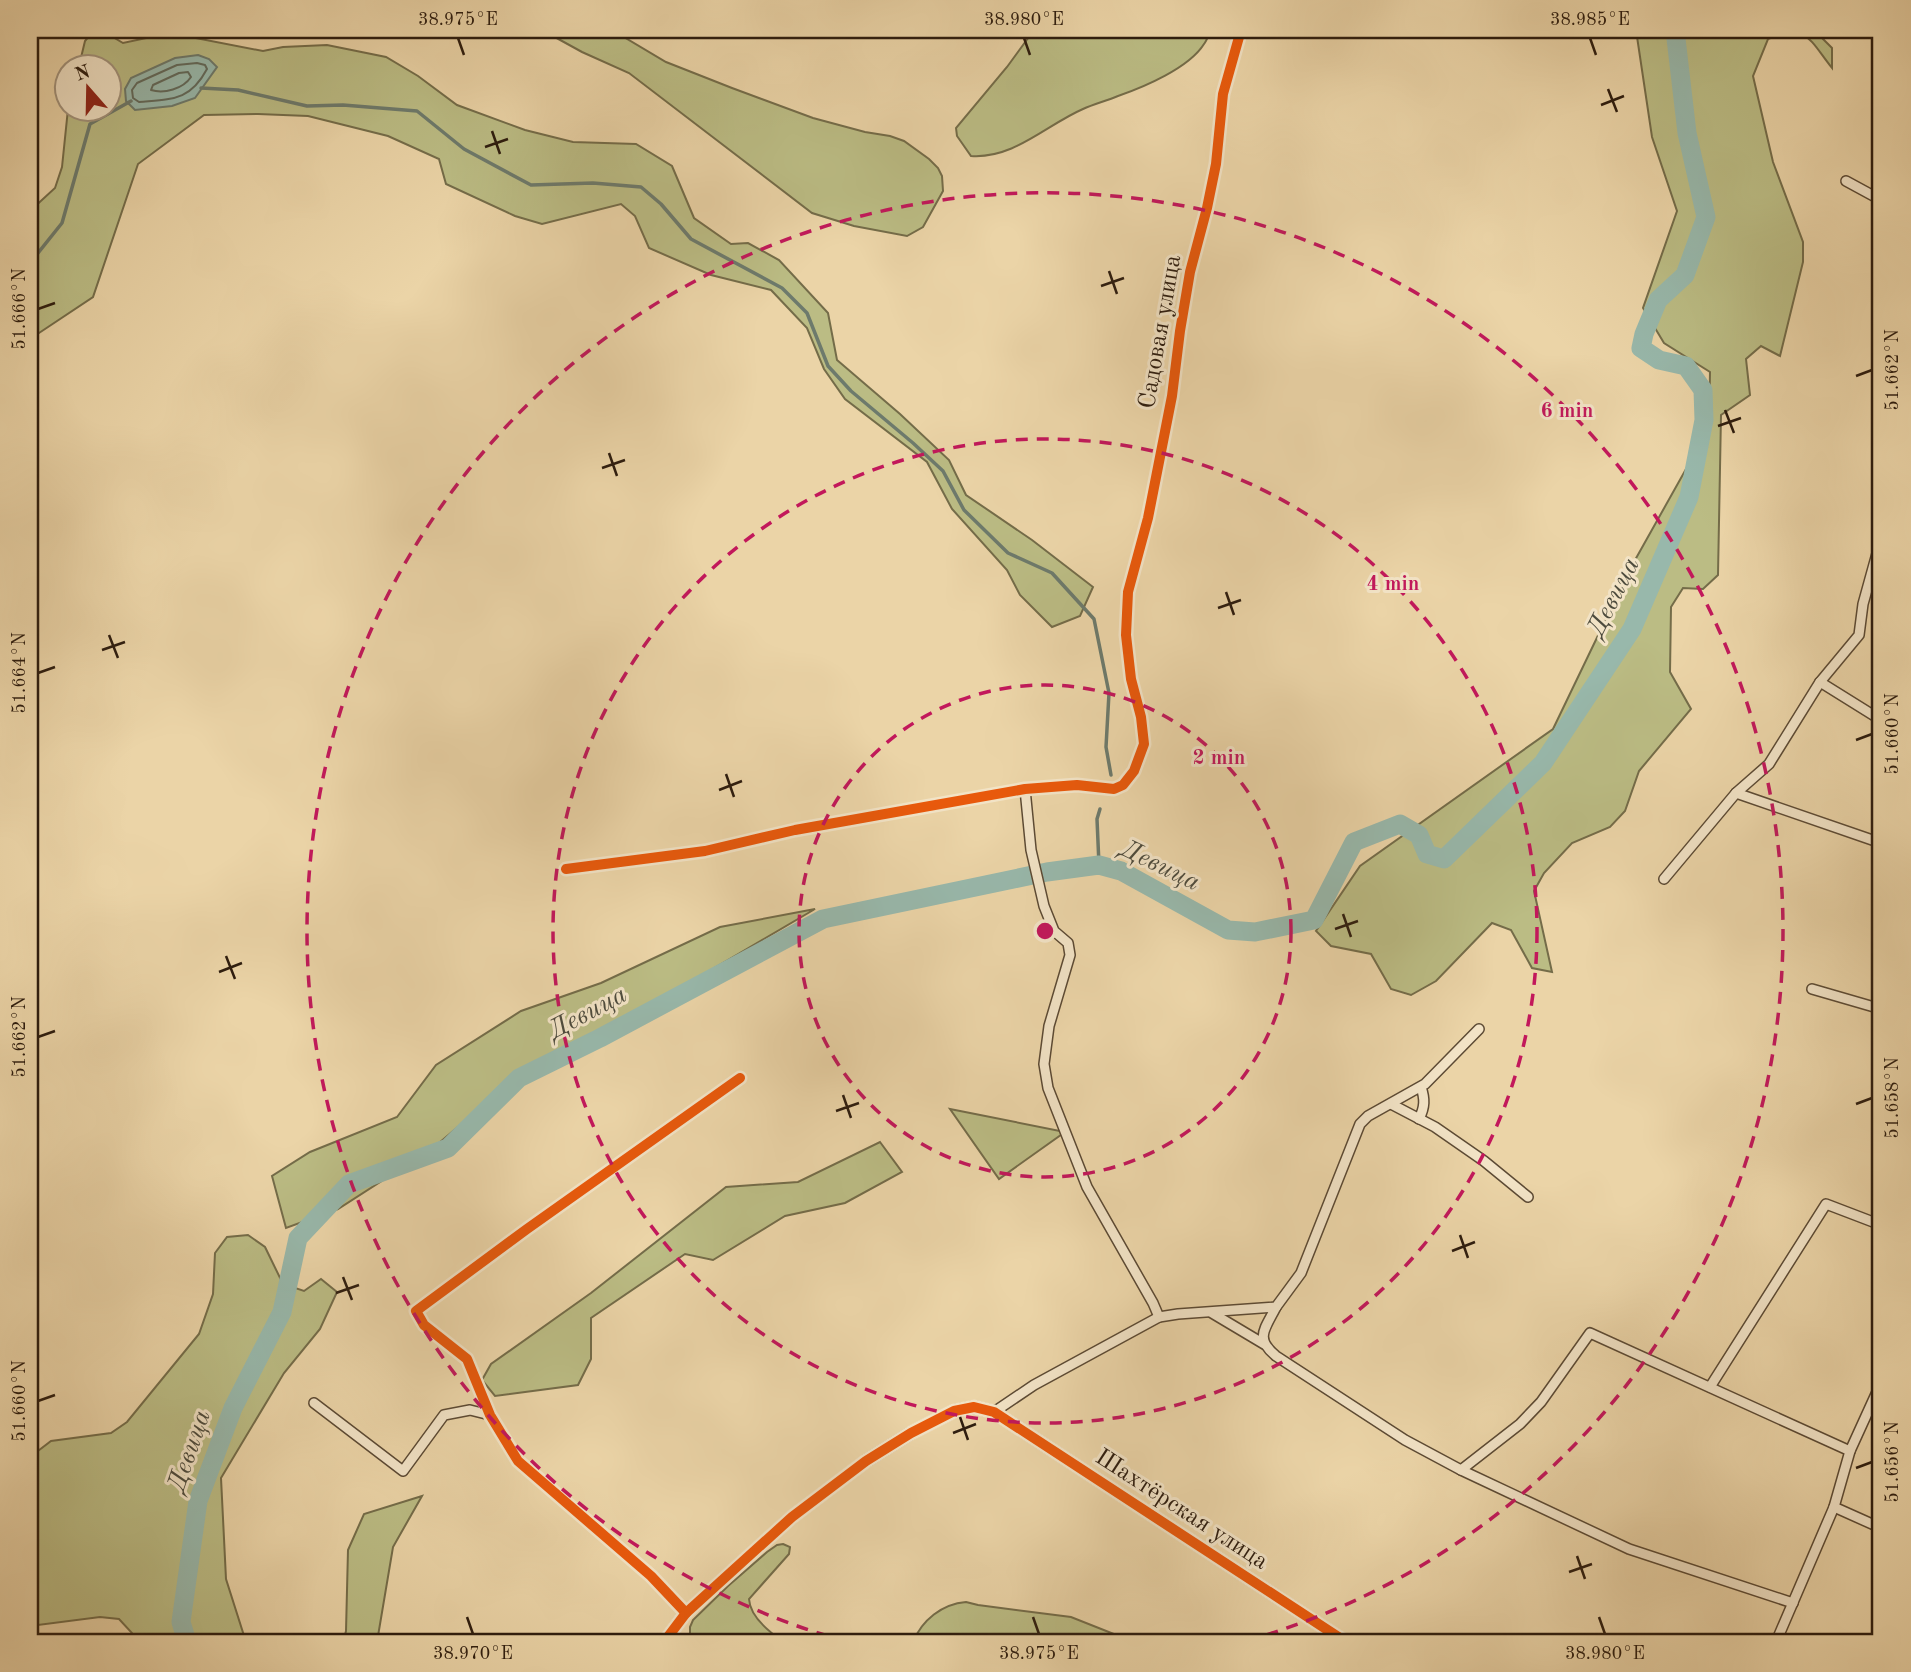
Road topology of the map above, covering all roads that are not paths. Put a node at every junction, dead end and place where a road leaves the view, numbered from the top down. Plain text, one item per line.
1 (1241, 30) edge
2 (1846, 181) dead end
3 (1881, 200) edge
4 (1881, 539) edge
5 (1820, 682) junction
6 (1881, 720) edge
7 (1025, 789) junction
8 (1736, 793) junction
9 (1881, 844) edge
10 (566, 869) dead end
11 (1664, 879) dead end
12 (1812, 989) dead end
13 (1881, 1009) edge
14 (1479, 1029) dead end
15 (740, 1078) dead end
16 (1421, 1087) junction
17 (1391, 1104) junction
18 (1419, 1119) junction
19 (1528, 1197) dead end
20 (1881, 1225) edge
21 (1276, 1307) junction
22 (1211, 1312) junction
23 (1159, 1317) junction
24 (1264, 1344) junction
25 (1881, 1383) edge
26 (1710, 1387) junction
27 (314, 1403) dead end
28 (994, 1412) junction
29 (490, 1415) junction
30 (1850, 1451) junction
31 (1461, 1470) junction
32 (1834, 1507) junction
33 (1881, 1528) edge
34 (1793, 1603) junction
35 (686, 1613) junction
36 (664, 1642) edge
37 (1346, 1642) edge
38 (1776, 1642) edge

1 - 7 street, Садовая улица
2 - 3 street
4 - 5 street
5 - 6 street
5 - 8 street
7 - 10 street, Садовая улица
7 - 23 street
8 - 9 street
8 - 11 street
12 - 13 street
14 - 16 street
15 - 29 street
16 - 17 street
16 - 18 street
17 - 18 street
17 - 21 street
18 - 19 street
20 - 26 street
21 - 22 street
21 - 24 street
22 - 23 street
22 - 24 street
23 - 28 street
24 - 31 street
25 - 30 street
26 - 30 street
26 - 31 street
27 - 29 street
28 - 35 street
28 - 37 street, Шахтёрская улица
29 - 35 street
30 - 32 street
31 - 34 street
32 - 33 street
32 - 34 street
34 - 38 street
35 - 36 street

